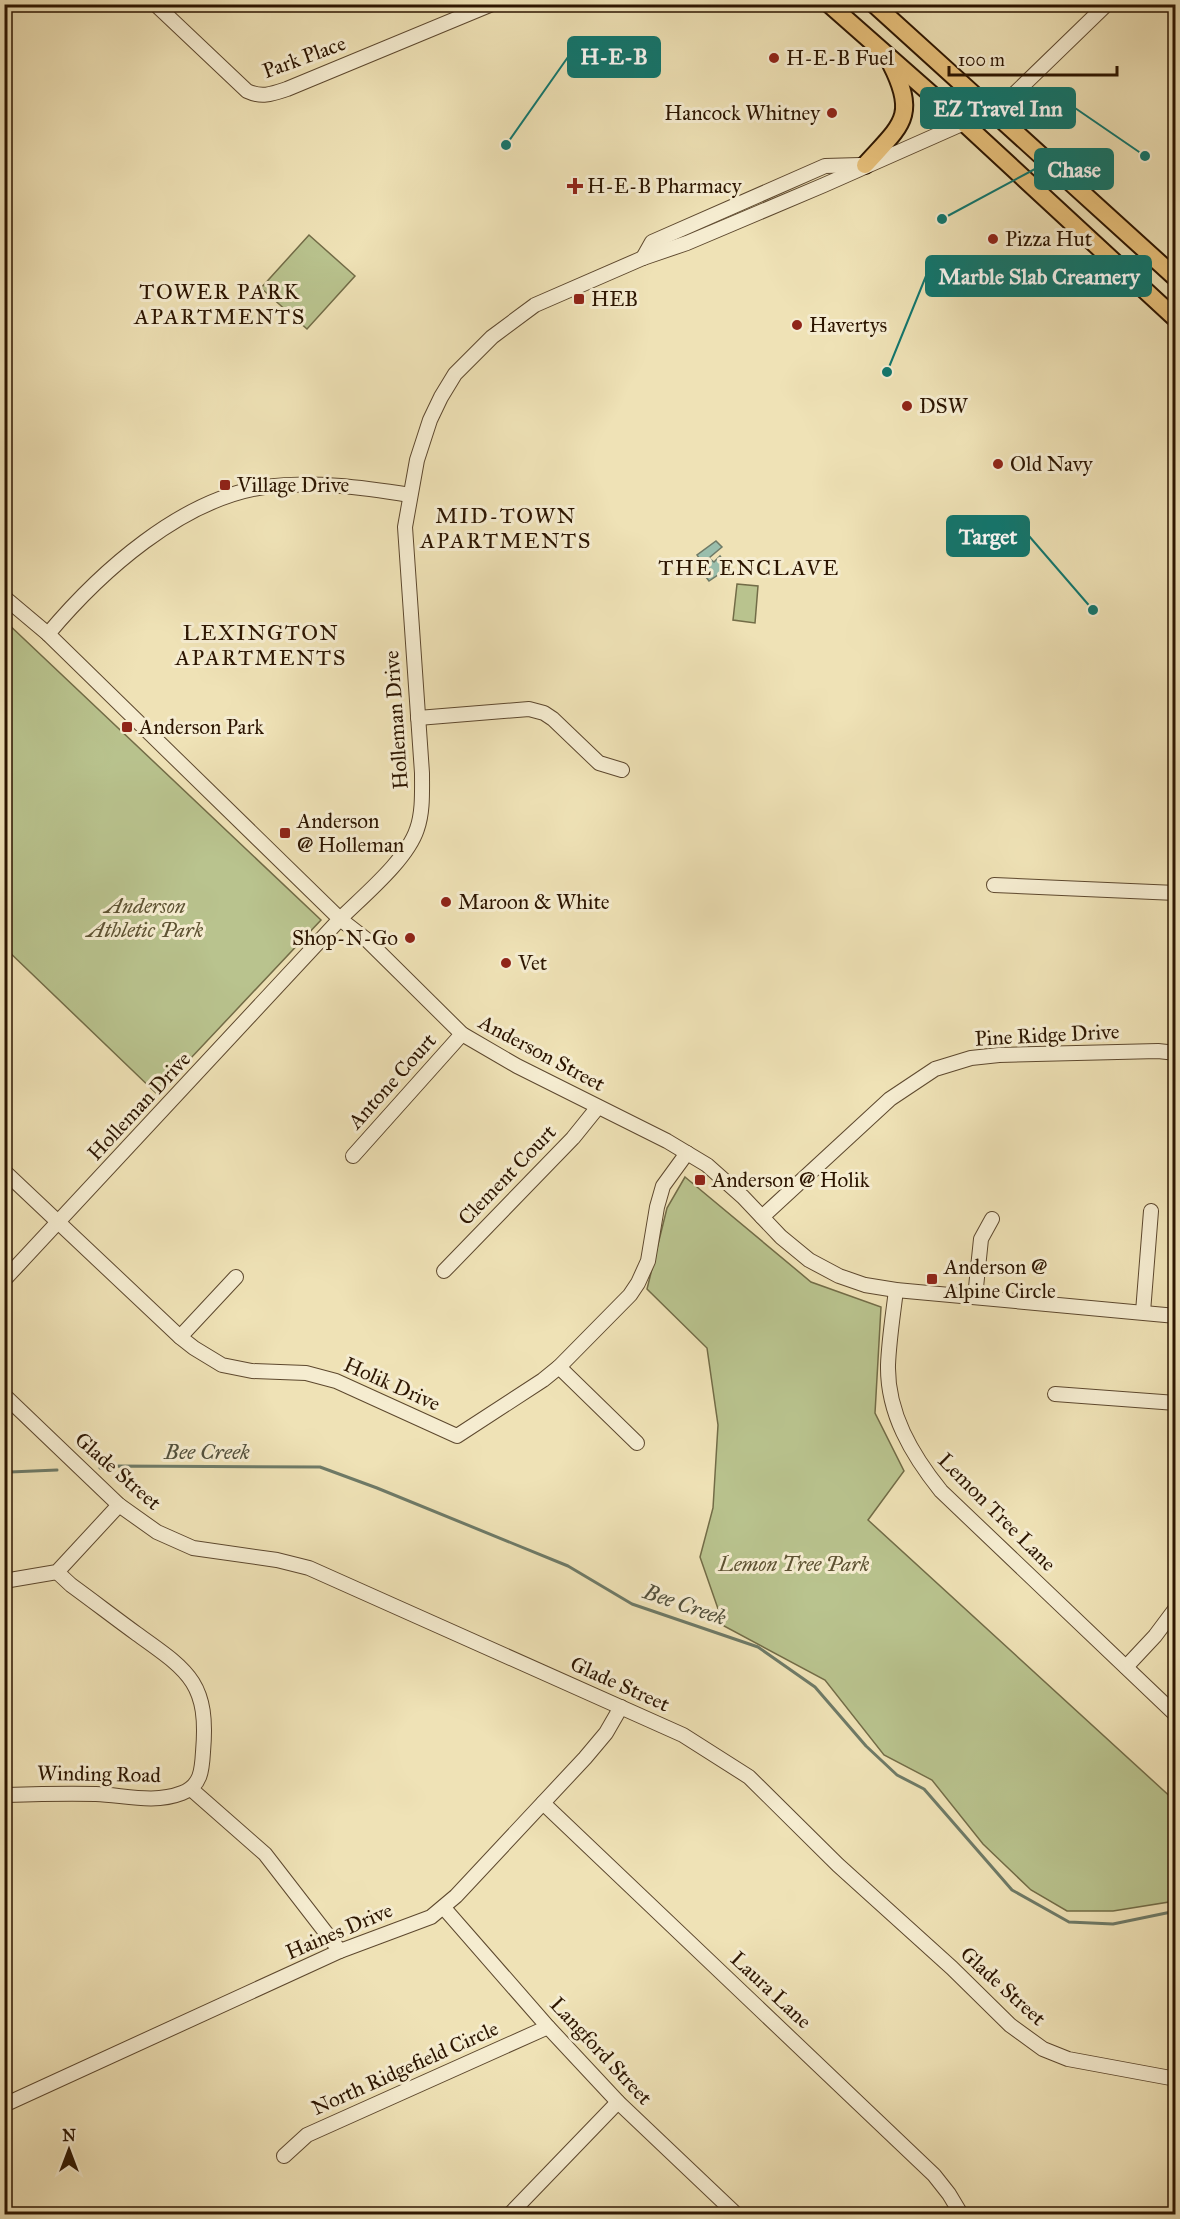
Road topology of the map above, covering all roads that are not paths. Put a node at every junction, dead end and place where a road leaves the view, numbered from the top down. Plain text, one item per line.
1 (155, 4) edge
2 (492, 4) edge
3 (829, 4) edge
4 (874, 4) edge
5 (1107, 4) edge
6 (886, 55) junction
7 (990, 110) junction
8 (964, 123) junction
9 (865, 165) junction
10 (825, 166) junction
11 (787, 200) junction
12 (724, 210) junction
13 (687, 243) junction
14 (644, 258) junction
15 (1175, 277) edge
16 (1176, 319) edge
17 (410, 495) junction
18 (4, 597) edge
19 (48, 634) junction
20 (418, 718) junction
21 (622, 770) dead end
22 (994, 885) dead end
23 (1176, 893) edge
24 (340, 918) junction
25 (462, 1034) junction
26 (1176, 1053) edge
27 (598, 1107) junction
28 (687, 1153) junction
29 (354, 1156) dead end
30 (4, 1171) edge
31 (1151, 1211) dead end
32 (762, 1217) junction
33 (992, 1220) dead end
34 (59, 1223) junction
35 (444, 1271) dead end
36 (236, 1277) dead end
37 (4, 1280) edge
38 (896, 1290) junction
39 (975, 1297) junction
40 (1143, 1312) junction
41 (1176, 1316) edge
42 (180, 1337) junction
43 (560, 1367) junction
44 (1055, 1394) dead end
45 (4, 1395) edge
46 (1176, 1403) edge
47 (637, 1443) dead end
48 (119, 1505) junction
49 (57, 1572) junction
50 (4, 1581) edge
51 (1176, 1608) edge
52 (1126, 1667) junction
53 (621, 1707) junction
54 (1176, 1715) edge
55 (192, 1788) junction
56 (4, 1795) edge
57 (543, 1803) junction
58 (444, 1908) junction
59 (340, 1951) junction
60 (548, 2027) junction
61 (1176, 2079) edge
62 (618, 2102) junction
63 (4, 2105) edge
64 (284, 2156) dead end
65 (732, 2213) edge
66 (510, 2214) edge
67 (961, 2214) edge

1 - 2 street, Park Place
3 - 6 main road
4 - 7 main road
5 - 7 street, Holleman Drive
6 - 8 main road
6 - 9 main road
7 - 8 street, Holleman Drive
7 - 15 main road
8 - 9 street, Holleman Drive
8 - 16 main road
9 - 10 street, Holleman Drive
9 - 11 street, Holleman Drive
10 - 11 street
10 - 12 street, Holleman Drive
11 - 12 street
11 - 13 street, Holleman Drive
12 - 13 street
12 - 14 street, Holleman Drive
13 - 14 street, Holleman Drive
14 - 17 street, Holleman Drive
17 - 19 street
17 - 20 street, Holleman Drive
18 - 19 street, Anderson Street
19 - 24 street, Anderson Street
20 - 21 street
20 - 24 street, Holleman Drive
22 - 23 street
24 - 25 street, Anderson Street
24 - 34 street, Holleman Drive
25 - 27 street, Anderson Street
25 - 29 street, Antone Court
26 - 32 street, Pine Ridge Drive
27 - 28 street, Anderson Street
27 - 35 street, Clement Court
28 - 32 street, Anderson Street
28 - 43 street, Holik Drive
30 - 34 street, Holik Drive
31 - 40 street
32 - 38 street, Anderson Street
33 - 39 street
34 - 37 street, Holleman Drive
34 - 42 street, Holik Drive
36 - 42 street
38 - 39 street, Anderson Street
38 - 52 street, Lemon Tree Lane
39 - 40 street, Anderson Street
40 - 41 street, Anderson Street
42 - 43 street, Holik Drive
43 - 47 street
44 - 46 street
45 - 48 street, Glade Street
48 - 49 street
48 - 53 street, Glade Street
49 - 50 street
49 - 55 street
51 - 52 street
52 - 54 street, Lemon Tree Lane
53 - 57 street, Haines Drive
53 - 61 street, Glade Street
55 - 56 street, Winding Road
55 - 59 street
57 - 58 street, Haines Drive
57 - 67 street, Laura Lane
58 - 59 street, Haines Drive
58 - 60 street, Langford Street
59 - 63 street, Haines Drive
60 - 62 street, Langford Street
60 - 64 street, North Ridgefield Circle
62 - 65 street, Langford Street
62 - 66 street

